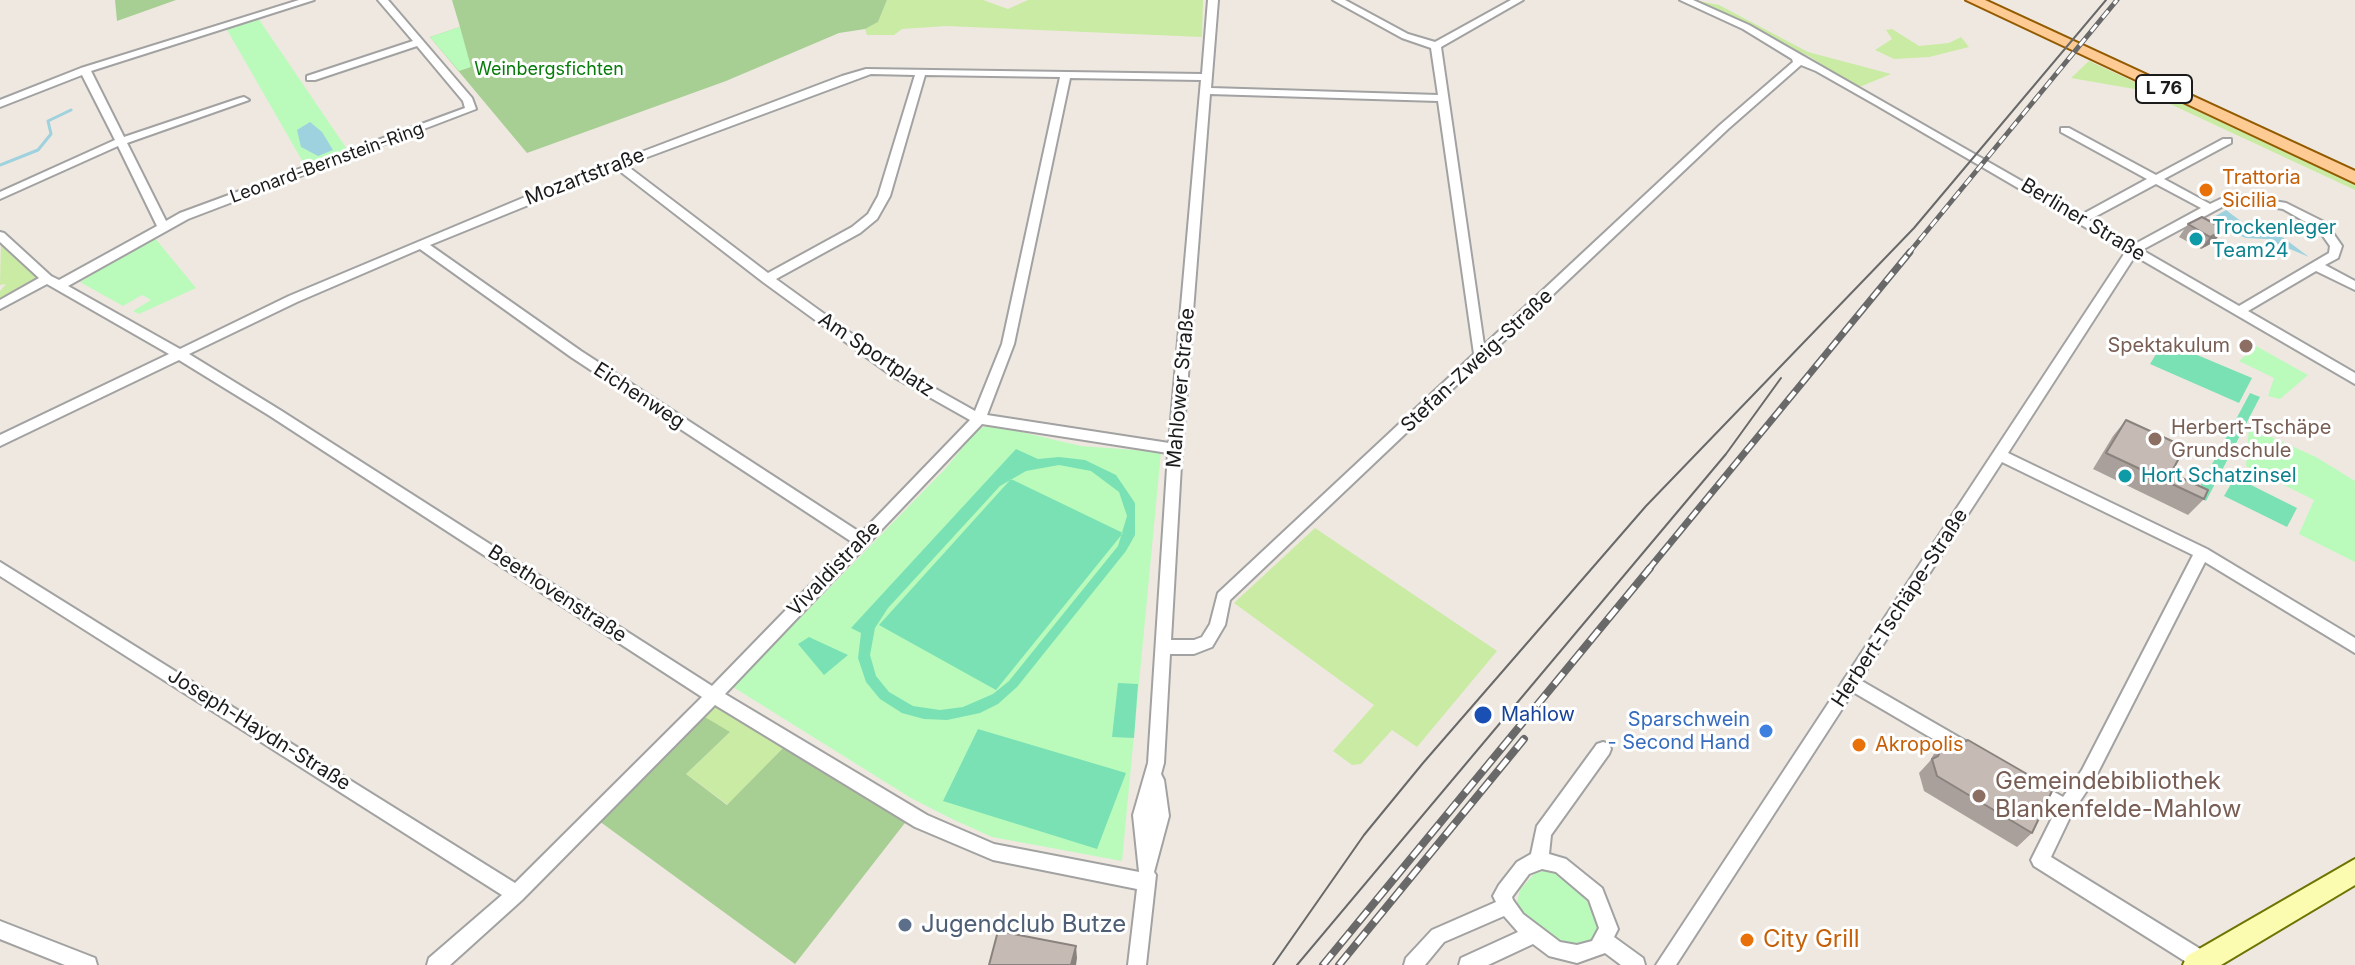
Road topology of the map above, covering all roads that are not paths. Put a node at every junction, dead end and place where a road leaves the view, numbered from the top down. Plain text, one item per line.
1 (309, 0) edge
2 (383, 0) edge
3 (1213, 0) edge
4 (1338, 0) edge
5 (1518, 0) edge
6 (1685, 0) edge
7 (1973, 0) edge
8 (1989, 0) edge
9 (419, 42) junction
10 (1438, 43) junction
11 (1802, 62) junction
12 (85, 70) junction
13 (921, 71) junction
14 (1065, 77) junction
15 (1208, 77) junction
16 (311, 78) dead end
17 (1207, 91) junction
18 (1443, 98) junction
19 (244, 100) dead end
20 (0, 104) edge
21 (2065, 130) dead end
22 (121, 141) junction
23 (2227, 141) dead end
24 (619, 165) junction
25 (2355, 170) edge
26 (2355, 178) edge
27 (2157, 180) junction
28 (0, 196) edge
29 (2207, 207) junction
30 (2082, 219) junction
31 (163, 227) junction
32 (0, 236) edge
33 (422, 245) junction
34 (2133, 250) junction
35 (2315, 265) junction
36 (767, 279) junction
37 (54, 282) junction
38 (2355, 286) edge
39 (0, 305) edge
40 (2238, 312) junction
41 (178, 353) junction
42 (1483, 356) junction
43 (2355, 379) edge
44 (979, 419) junction
45 (0, 441) edge
46 (1175, 449) junction
47 (2000, 455) junction
48 (861, 540) junction
49 (2202, 553) junction
50 (0, 568) edge
51 (2355, 646) edge
52 (1164, 647) junction
53 (1851, 683) junction
54 (714, 695) junction
55 (1603, 749) dead end
56 (1985, 760) edge
57 (2012, 776) edge
58 (2066, 807) junction
59 (1542, 861) junction
60 (2355, 871) edge
61 (1147, 874) junction
62 (516, 894) junction
63 (1507, 906) junction
64 (0, 930) edge
65 (1534, 934) junction
66 (1604, 941) junction
67 (2203, 964) edge
68 (88, 965) edge
69 (436, 965) edge
70 (1137, 965) edge
71 (1413, 965) edge
72 (1468, 965) edge
73 (1636, 965) edge
74 (1665, 965) edge

1 - 12 street
2 - 9 street, Leonard-Bernstein-Ring
3 - 15 street, Mahlower Straße
4 - 10 street
5 - 10 street
6 - 11 street, Berliner Straße
7 - 26 main road, L 76
8 - 25 main road, L 76
9 - 16 street
9 - 31 street, Leonard-Bernstein-Ring
10 - 18 street
11 - 30 street, Berliner Straße
11 - 42 street, Stefan-Zweig-Straße
12 - 20 street
12 - 22 street
13 - 14 street, Mozartstraße
13 - 24 street, Mozartstraße
13 - 36 street
14 - 15 street, Mozartstraße
14 - 44 street, Vivaldistraße
15 - 17 street, Mahlower Straße
17 - 18 street
17 - 46 street, Mahlower Straße
18 - 42 street
19 - 22 street
21 - 27 street
22 - 28 street
22 - 31 street
23 - 27 street
24 - 33 street, Mozartstraße
24 - 36 street, Am Sportplatz
27 - 29 street
27 - 30 street
29 - 34 street
29 - 35 street
30 - 34 street, Berliner Straße
31 - 37 street, Leonard-Bernstein-Ring
32 - 37 street, Beethovenstraße
33 - 41 street, Mozartstraße
33 - 48 street, Eichenweg
34 - 40 street, Berliner Straße
34 - 47 street, Herbert-Tschäpe-Straße
35 - 38 street
35 - 40 street
36 - 44 street, Am Sportplatz
37 - 39 street, Leonard-Bernstein-Ring
37 - 41 street, Beethovenstraße
40 - 43 street, Berliner Straße
41 - 45 street, Mozartstraße
41 - 54 street, Beethovenstraße
42 - 52 street, Stefan-Zweig-Straße
44 - 46 street, Am Sportplatz
44 - 48 street, Vivaldistraße
46 - 52 street, Mahlower Straße
47 - 49 street
47 - 53 street, Herbert-Tschäpe-Straße
48 - 54 street, Vivaldistraße
49 - 51 street
49 - 58 street
50 - 62 street, Joseph-Haydn-Straße
52 - 61 street, Mahlower Straße
53 - 56 street
53 - 74 street, Herbert-Tschäpe-Straße
54 - 61 street, Beethovenstraße
54 - 62 street, Vivaldistraße
55 - 59 street
57 - 58 street
58 - 67 street
59 - 63 street
59 - 66 street
60 - 67 main road
61 - 70 street, Mahlower Straße
62 - 69 street, Vivaldistraße
63 - 65 street
63 - 71 street
64 - 68 street
65 - 66 street
65 - 72 street
66 - 73 street

